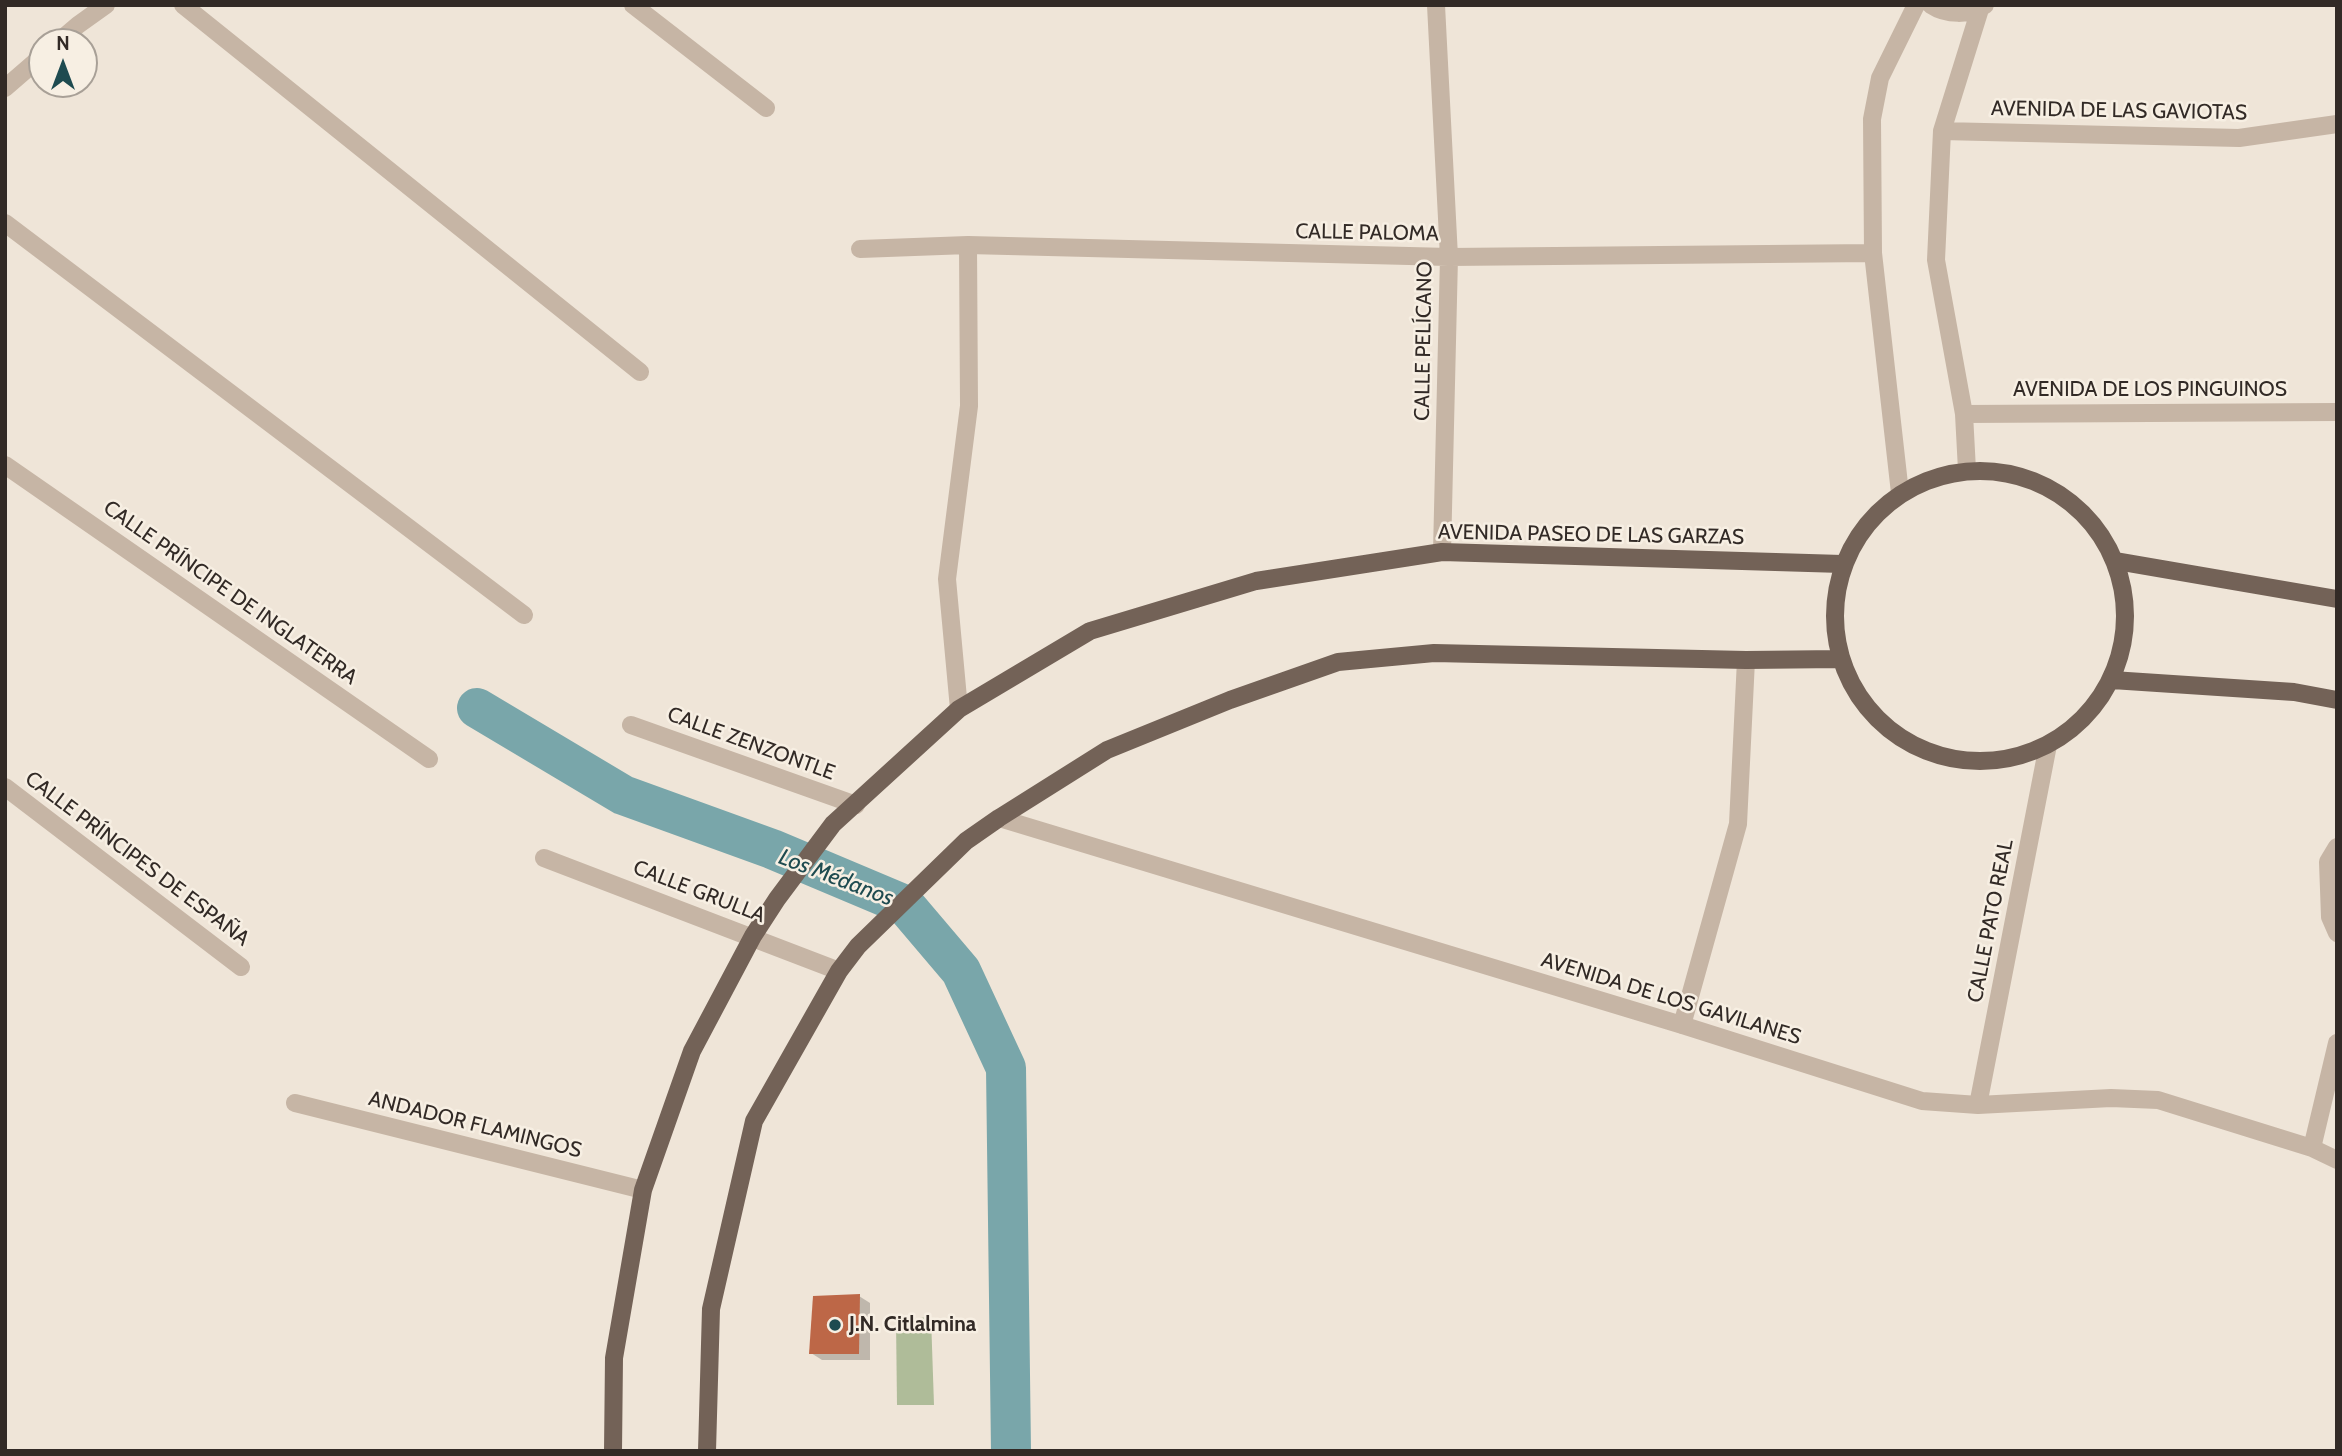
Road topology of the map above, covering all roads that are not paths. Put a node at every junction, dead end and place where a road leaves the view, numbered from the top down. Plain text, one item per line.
1 (106, 5) edge
2 (183, 5) edge
3 (633, 5) edge
4 (1436, 5) edge
5 (1916, 5) edge
6 (1931, 5) edge
7 (1983, 7) edge
8 (76, 28) edge
9 (28, 68) edge
10 (5, 88) edge
11 (766, 108) dead end
12 (2337, 124) edge
13 (1942, 131) junction
14 (5, 223) edge
15 (968, 246) junction
16 (860, 249) dead end
17 (1873, 253) junction
18 (1449, 257) junction
19 (640, 372) dead end
20 (2337, 412) edge
21 (1964, 414) junction
22 (5, 465) edge
23 (1967, 470) junction
24 (1900, 493) junction
25 (1442, 552) junction
26 (2116, 561) junction
27 (1842, 564) junction
28 (2337, 599) edge
29 (524, 615) dead end
30 (1840, 659) junction
31 (1746, 660) junction
32 (2112, 680) junction
33 (2337, 700) edge
34 (959, 709) junction
35 (631, 725) dead end
36 (2048, 745) junction
37 (429, 759) dead end
38 (5, 787) edge
39 (856, 805) junction
40 (999, 818) junction
41 (2337, 848) edge
42 (544, 858) dead end
43 (2337, 933) edge
44 (753, 936) junction
45 (241, 967) dead end
46 (839, 971) junction
47 (1682, 1025) junction
48 (2337, 1043) edge
49 (295, 1103) dead end
50 (1978, 1105) junction
51 (2312, 1148) junction
52 (2337, 1160) edge
53 (643, 1190) junction
54 (613, 1451) edge
55 (707, 1451) edge

1 - 8 street
2 - 19 street
3 - 11 street
4 - 18 street, CALLE PELÍCANO
5 - 17 street
6 - 7 street
7 - 13 street
9 - 10 street
12 - 13 street, AVENIDA DE LAS GAVIOTAS
13 - 21 street
14 - 29 street
15 - 16 street, CALLE PALOMA
15 - 18 street, CALLE PALOMA
15 - 34 street
17 - 18 street, CALLE PALOMA
17 - 24 street
18 - 25 street, CALLE PELÍCANO
20 - 21 street, AVENIDA DE LOS PINGUINOS
21 - 23 street
22 - 37 street, CALLE PRÍNCIPE DE INGLATERRA
23 - 24 main road
23 - 26 main road
24 - 27 main road
25 - 27 main road, AVENIDA PASEO DE LAS GARZAS
25 - 34 main road, AVENIDA PASEO DE LAS GARZAS
26 - 28 main road
26 - 32 main road
27 - 30 main road
30 - 31 main road
30 - 36 main road
31 - 40 main road
31 - 47 street
32 - 33 main road
32 - 36 main road
34 - 39 main road, AVENIDA PASEO DE LAS GARZAS
35 - 39 street, CALLE ZENZONTLE
36 - 50 street, CALLE PATO REAL
38 - 45 street, CALLE PRÍNCIPES DE ESPAÑA
39 - 44 main road, AVENIDA PASEO DE LAS GARZAS
40 - 46 main road
40 - 47 street, AVENIDA DE LOS GAVILANES
41 - 43 street
42 - 44 street, CALLE GRULLA
44 - 46 street, CALLE GRULLA
44 - 53 main road, AVENIDA PASEO DE LAS GARZAS
46 - 55 main road
47 - 50 street, AVENIDA DE LOS GAVILANES
48 - 51 street
49 - 53 street, ANDADOR FLAMINGOS
50 - 51 street, AVENIDA DE LOS GAVILANES
51 - 52 street, AVENIDA DE LOS GAVILANES
53 - 54 main road, AVENIDA PASEO DE LAS GARZAS

